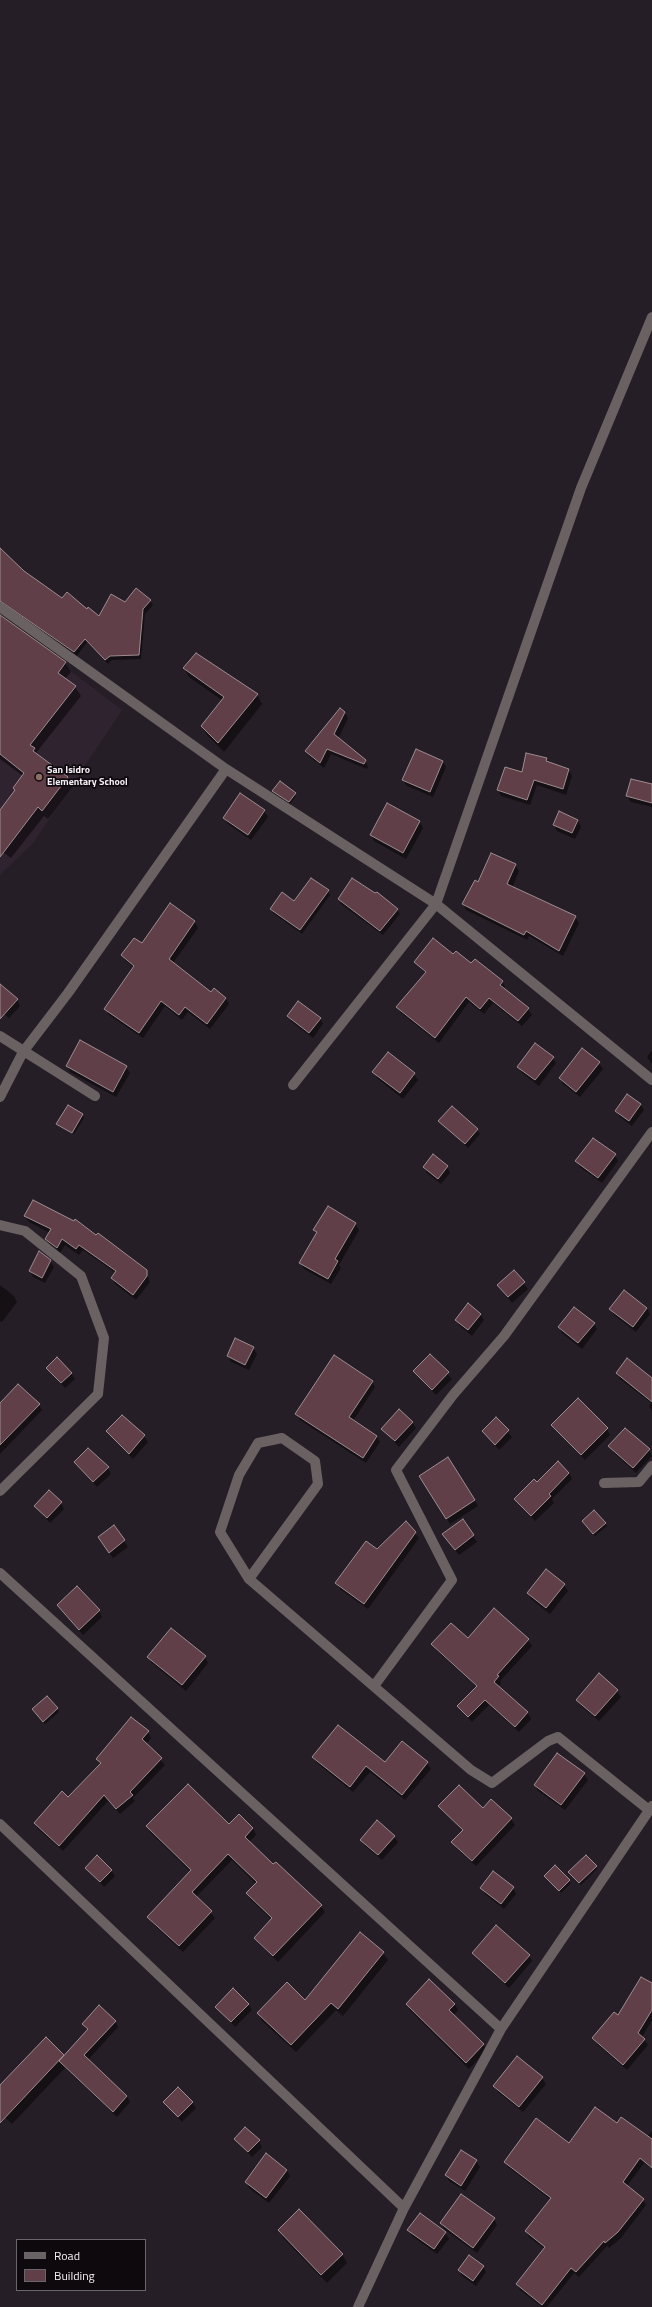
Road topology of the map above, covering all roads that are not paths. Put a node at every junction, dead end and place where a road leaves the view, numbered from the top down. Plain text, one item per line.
1 (652, 317) edge
2 (0, 607) edge
3 (226, 769) junction
4 (436, 904) junction
5 (0, 1036) edge
6 (23, 1052) junction
7 (652, 1080) edge
8 (293, 1085) dead end
9 (95, 1096) dead end
10 (0, 1097) edge
11 (652, 1132) edge
12 (0, 1225) edge
13 (652, 1466) edge
14 (604, 1483) dead end
15 (0, 1491) edge
16 (0, 1573) edge
17 (249, 1579) junction
18 (374, 1686) junction
19 (650, 1807) edge
20 (0, 1824) edge
21 (501, 2029) junction
22 (404, 2208) junction
23 (358, 2307) edge

1 - 4 street
2 - 3 street
3 - 4 street
3 - 6 street
4 - 7 street
4 - 8 street
5 - 6 street
6 - 9 street
6 - 10 street
11 - 18 street
12 - 15 street
13 - 14 street
16 - 21 street
17 - 17 street
17 - 18 street
18 - 19 street
19 - 21 street
20 - 22 street
21 - 22 street
22 - 23 street

